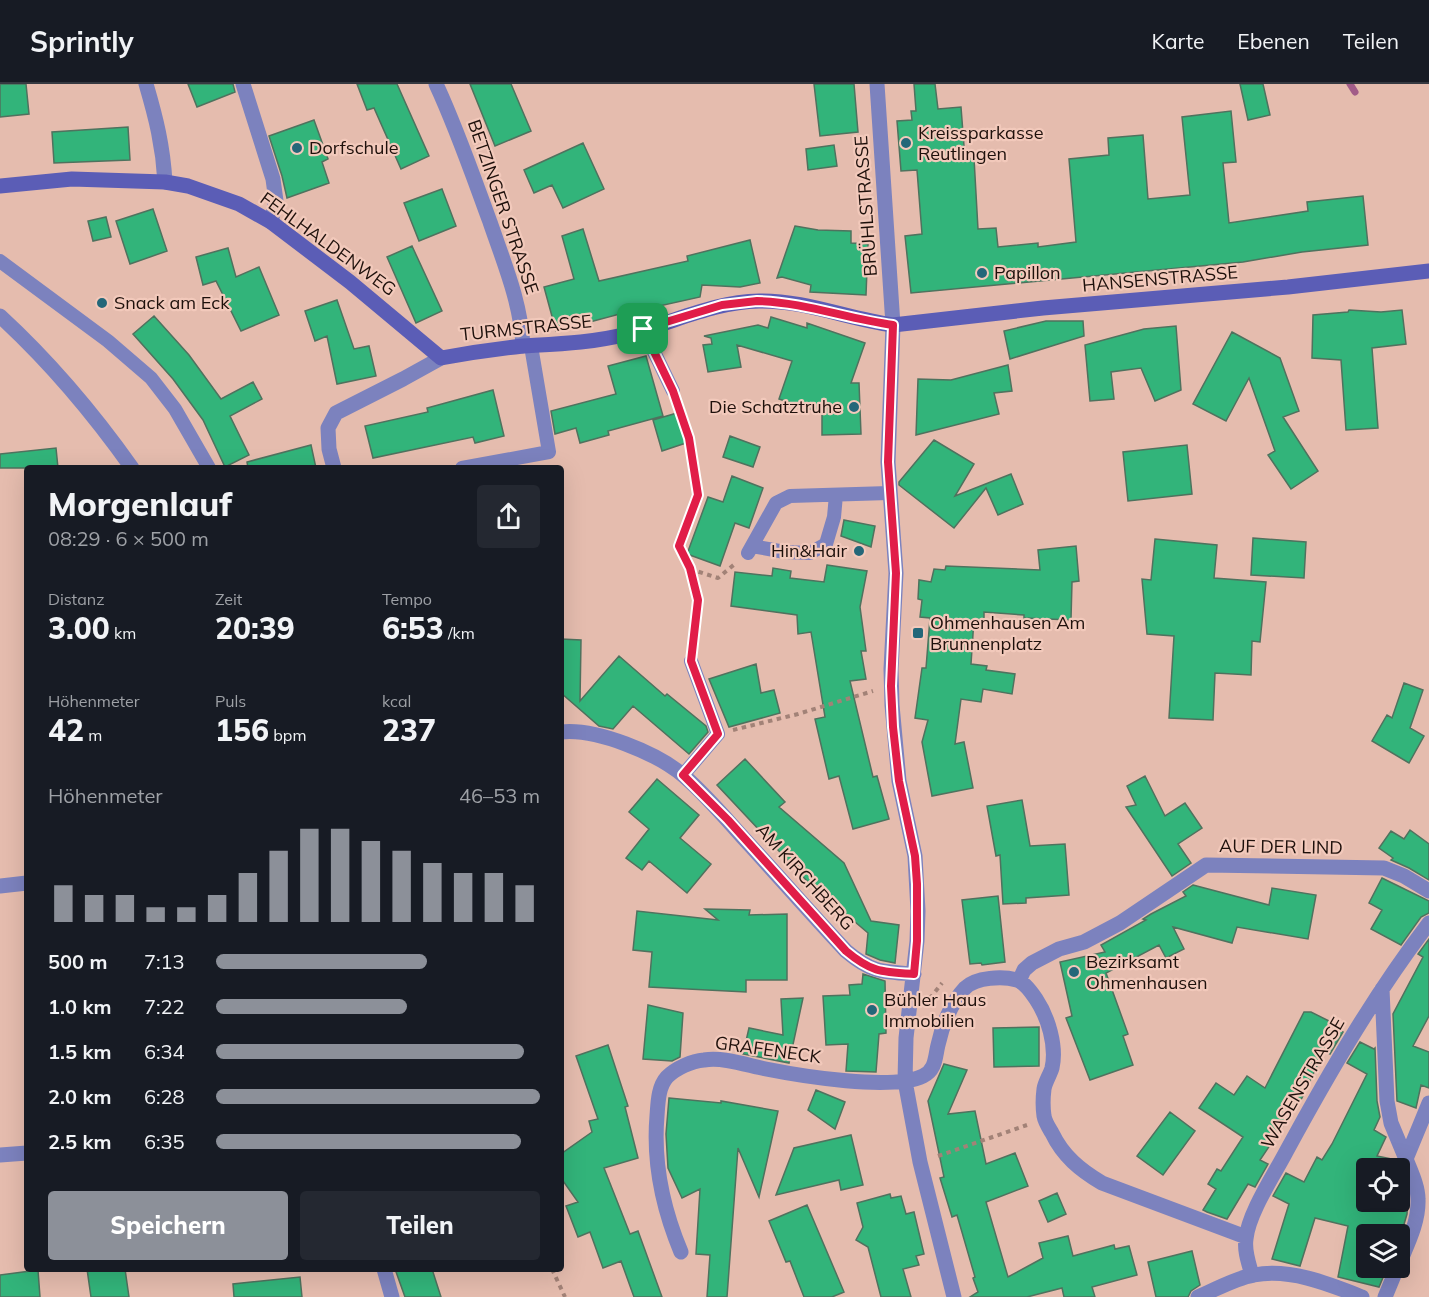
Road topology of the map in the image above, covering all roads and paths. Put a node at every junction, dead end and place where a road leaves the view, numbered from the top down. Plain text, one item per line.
1 (146, 84) edge
2 (243, 84) edge
3 (436, 84) edge
4 (877, 84) edge
5 (165, 182) junction
6 (0, 186) edge
7 (271, 222) junction
8 (0, 261) edge
9 (1429, 271) edge
10 (0, 316) edge
11 (893, 325) junction
12 (643, 329) junction
13 (527, 346) junction
14 (441, 358) junction
15 (673, 391) joint
16 (130, 465) edge
17 (207, 465) edge
18 (333, 465) edge
19 (478, 465) edge
20 (889, 493) junction
21 (836, 495) junction
22 (750, 549) junction
23 (690, 568) junction
24 (691, 661) joint
25 (891, 686) junction
26 (564, 732) edge
27 (718, 734) junction
28 (683, 775) junction
29 (24, 883) edge
30 (0, 886) edge
31 (1429, 891) edge
32 (1429, 923) edge
33 (914, 974) junction
34 (1019, 981) junction
35 (1382, 989) junction
36 (905, 1081) junction
37 (1429, 1102) edge
38 (1044, 1118) junction
39 (24, 1153) edge
40 (0, 1155) edge
41 (1406, 1158) edge
42 (1406, 1158) edge
43 (920, 1162) junction
44 (1410, 1170) edge
45 (1410, 1234) edge
46 (1246, 1237) junction
47 (681, 1252) dead end
48 (385, 1272) edge
49 (553, 1272) edge
50 (1252, 1275) junction
51 (1393, 1278) edge
52 (393, 1297) edge
53 (565, 1297) edge
54 (954, 1297) edge
55 (1198, 1297) edge
56 (1362, 1297) edge
57 (1385, 1297) edge

1 - 5 street
2 - 7 street
3 - 13 street, BETZINGER STRASSE
4 - 11 street, BRÜHLSTRASSE
5 - 6 street, FEHLHALDENWEG
5 - 7 street, FEHLHALDENWEG
7 - 14 street, FEHLHALDENWEG
8 - 17 lane
9 - 11 street, HANSENSTRASSE
10 - 16 street
11 - 12 street, TURMSTRASSE
11 - 20 street, BRÜHLSTRASSE
12 - 13 street, TURMSTRASSE
12 - 15 lane
13 - 14 street, TURMSTRASSE
13 - 19 lane
14 - 18 street, TURMSTRASSE
15 - 23 path
20 - 21 lane
20 - 25 street, BRÜHLSTRASSE
21 - 22 lane
21 - 22 lane
22 - 23 path
23 - 24 path
24 - 27 lane
25 - 27 path
25 - 33 street, BRÜHLSTRASSE
26 - 28 street, AM KIRCHBERG
27 - 28 lane
28 - 33 street, AM KIRCHBERG
29 - 30 street
31 - 34 street, AUF DER LIND
32 - 35 street, WASENSTRASSE
33 - 36 street, BRÜHLSTRASSE
34 - 36 street
34 - 38 street
35 - 41 street
35 - 46 street, WASENSTRASSE
36 - 43 street, BRÜHLSTRASSE
36 - 47 street, GRAFENECK
37 - 42 street
38 - 43 path
38 - 46 street
39 - 40 street
43 - 54 street, BRÜHLSTRASSE
44 - 45 street
46 - 50 street
48 - 52 street
49 - 53 path
50 - 55 street
50 - 56 street
51 - 57 street

